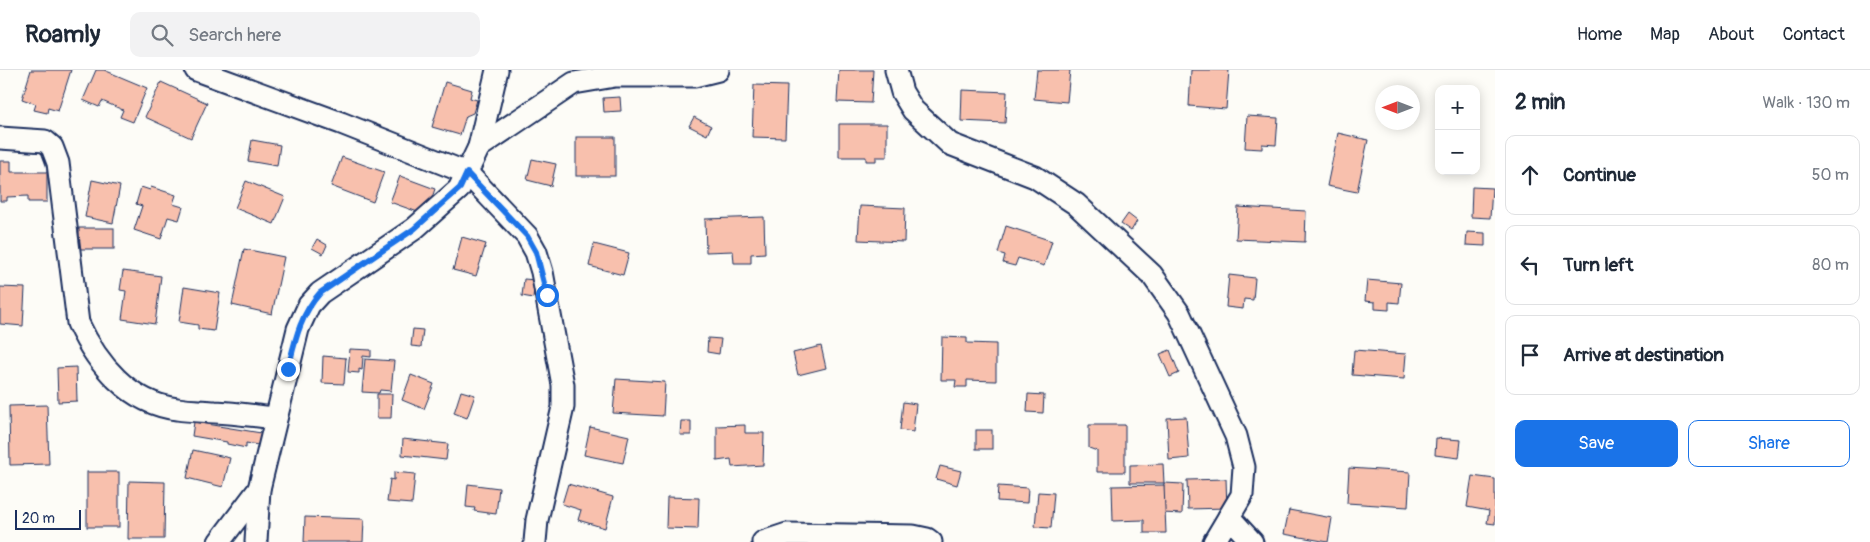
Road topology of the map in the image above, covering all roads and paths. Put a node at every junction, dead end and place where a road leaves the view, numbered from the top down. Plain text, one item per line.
1 (196, 70) edge
2 (497, 70) edge
3 (718, 70) edge
4 (896, 70) edge
5 (0, 138) edge
6 (479, 147) junction
7 (467, 173) junction
8 (276, 418) junction
9 (259, 489) junction
10 (1229, 517) junction
11 (219, 542) edge
12 (256, 542) edge
13 (535, 542) edge
14 (764, 542) edge
15 (931, 542) edge
16 (1214, 542) edge
17 (1252, 542) edge

1 - 7 street
2 - 6 street
3 - 6 street
4 - 10 street
5 - 8 street
6 - 7 street
7 - 8 street
7 - 13 street
8 - 9 street
9 - 11 street
9 - 12 street
10 - 16 street
10 - 17 street
14 - 15 street

